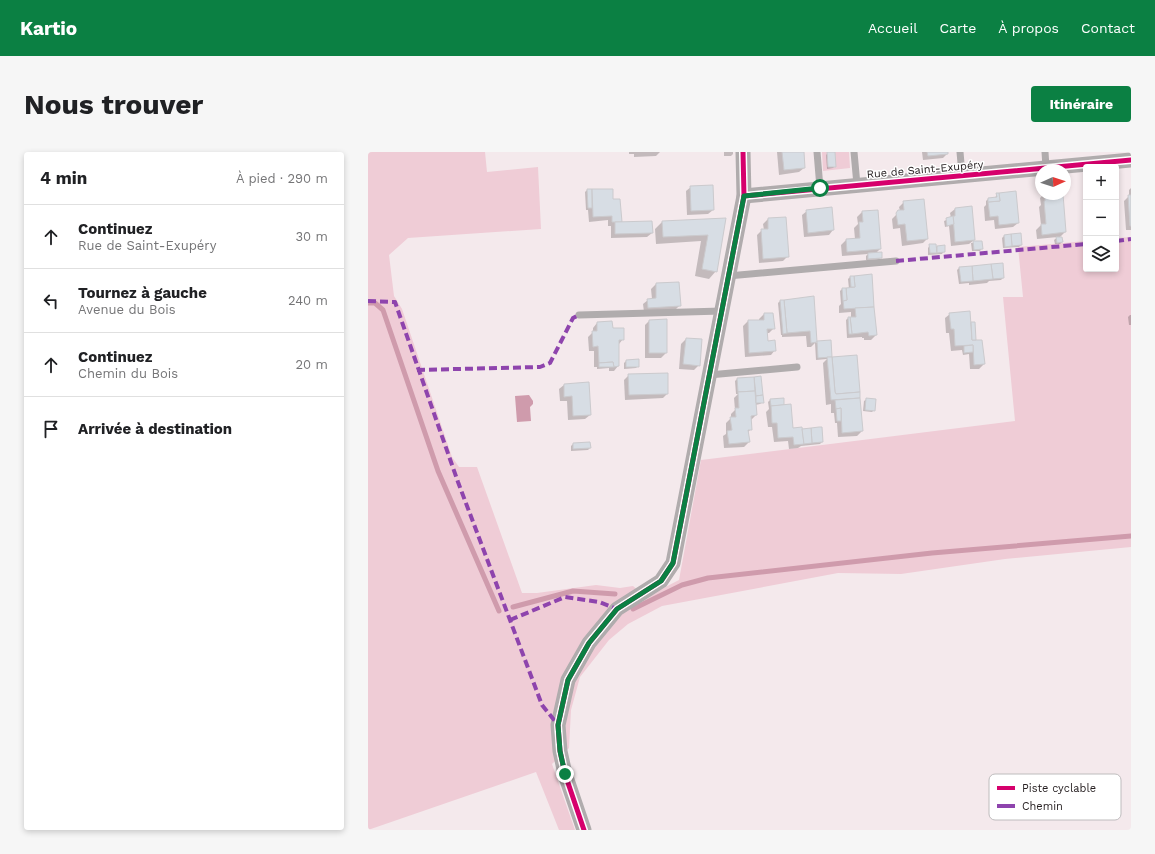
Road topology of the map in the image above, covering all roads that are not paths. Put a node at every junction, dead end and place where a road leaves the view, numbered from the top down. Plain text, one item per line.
1 (743, 152) edge
2 (817, 152) edge
3 (854, 152) edge
4 (960, 152) edge
5 (1045, 152) edge
6 (1131, 160) edge
7 (1046, 164) edge
8 (1071, 165) edge
9 (1035, 168) edge
10 (962, 175) junction
11 (857, 185) junction
12 (820, 188) junction
13 (744, 196) junction
14 (896, 261) dead end
15 (728, 276) junction
16 (722, 311) junction
17 (579, 315) dead end
18 (798, 367) dead end
19 (709, 375) junction
20 (584, 830) edge

1 - 13 street
2 - 12 lane
3 - 11 lane
4 - 10 lane
5 - 7 lane
6 - 8 street, Rue de Saint-Exupéry
9 - 10 street, Rue de Saint-Exupéry
10 - 11 street, Rue de Saint-Exupéry
11 - 12 street, Rue de Saint-Exupéry
12 - 13 street, Rue de Saint-Exupéry
13 - 15 street
14 - 15 lane
15 - 16 street
16 - 17 lane
16 - 19 street
18 - 19 lane
19 - 20 street

